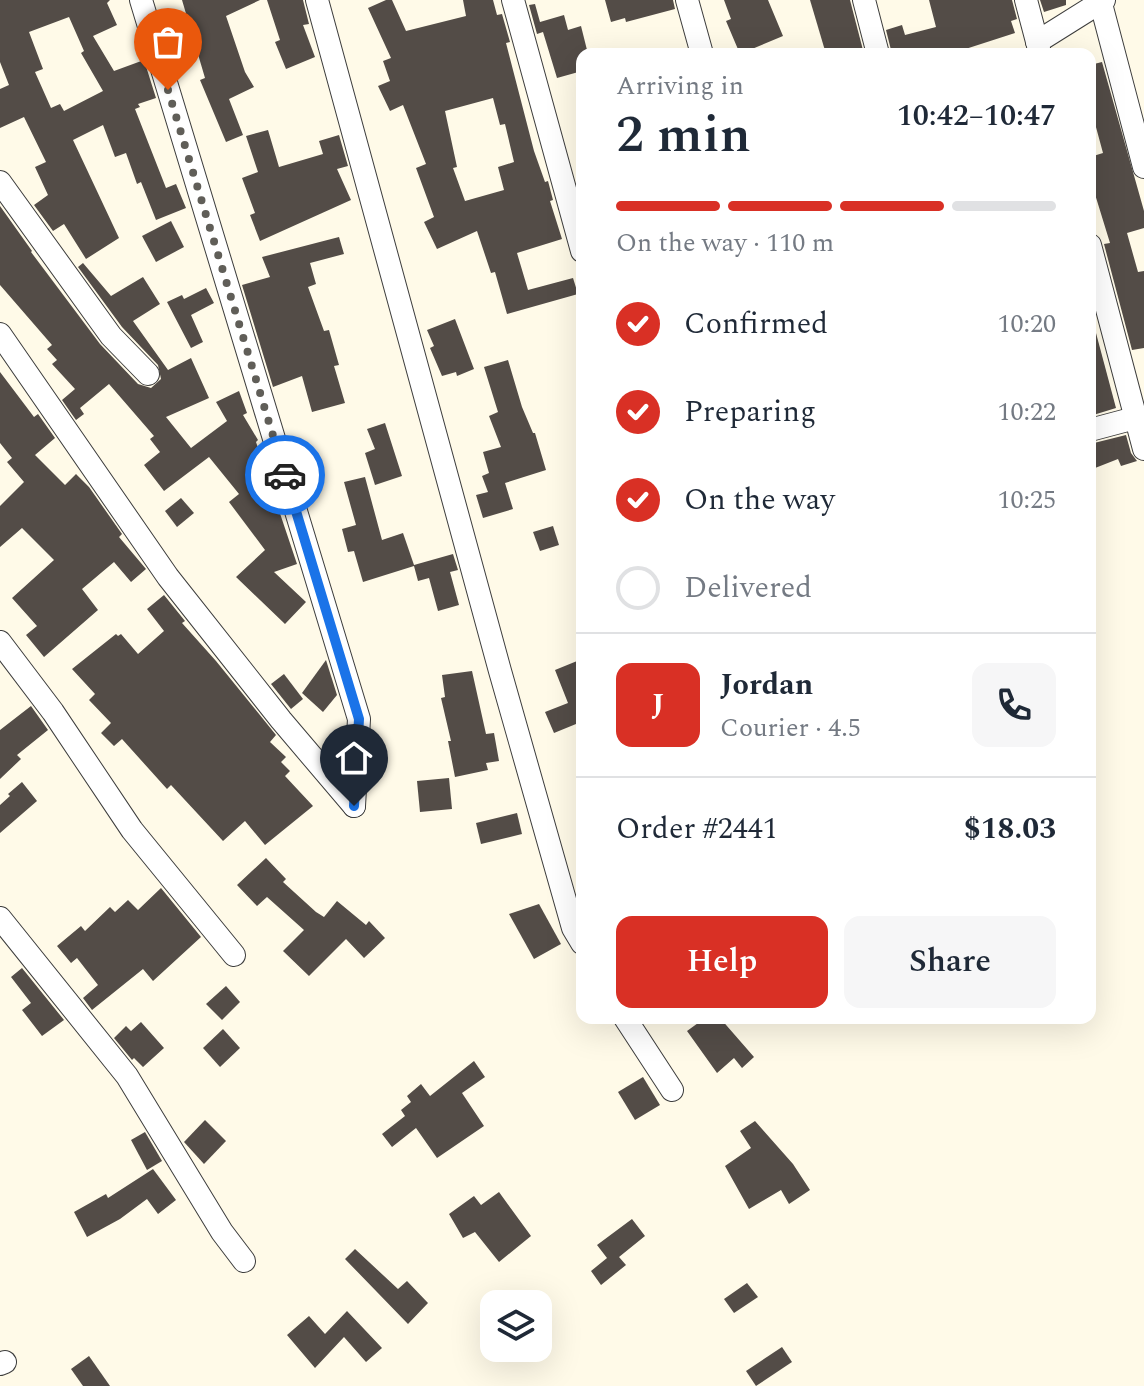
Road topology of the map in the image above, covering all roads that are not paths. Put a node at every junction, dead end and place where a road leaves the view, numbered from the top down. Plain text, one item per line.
1 (141, 0) edge
2 (317, 0) edge
3 (513, 0) edge
4 (687, 0) edge
5 (864, 0) edge
6 (1026, 0) edge
7 (1102, 0) edge
8 (700, 48) edge
9 (876, 48) edge
10 (1039, 48) edge
11 (1144, 167) edge
12 (0, 182) edge
13 (576, 229) edge
14 (1096, 268) edge
15 (0, 334) edge
16 (148, 374) dead end
17 (1135, 418) junction
18 (1096, 428) edge
19 (1143, 446) edge
20 (0, 642) edge
21 (0, 918) edge
22 (576, 933) edge
23 (234, 955) dead end
24 (629, 1024) edge
25 (672, 1090) dead end
26 (244, 1261) dead end

1 - 15 street
2 - 22 street
3 - 13 street
4 - 8 street
5 - 9 street
6 - 10 street
7 - 10 street
7 - 11 street
12 - 16 street
14 - 17 street
17 - 18 street
17 - 19 street
20 - 23 street
21 - 26 street
24 - 25 street

